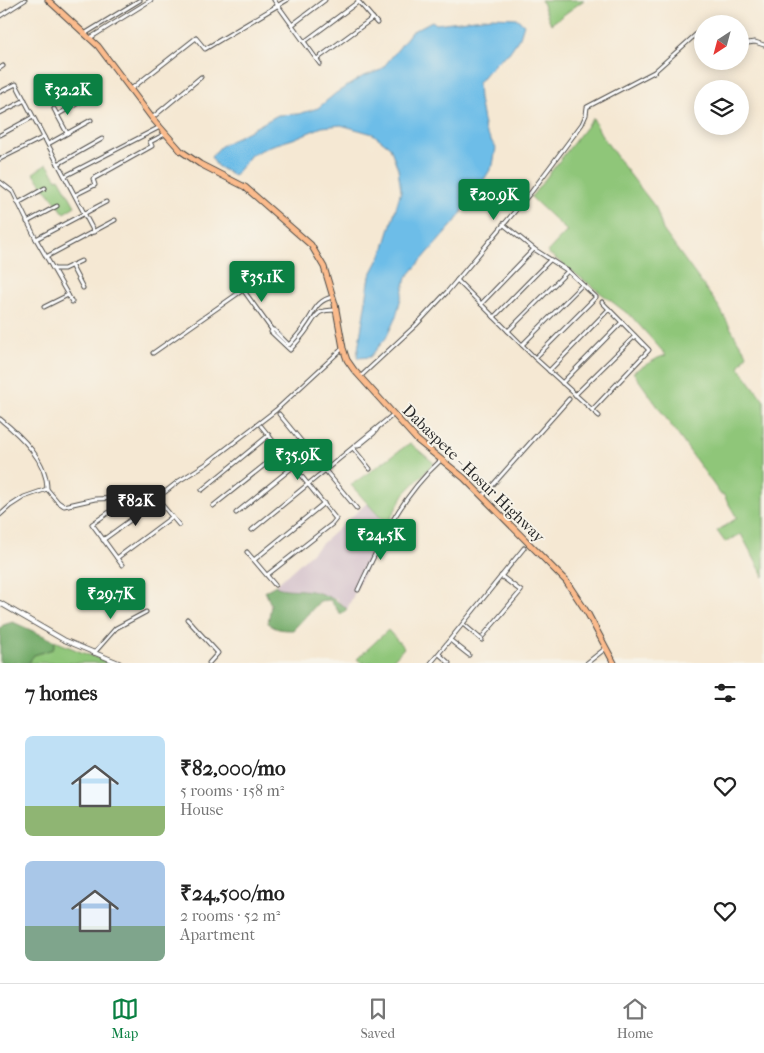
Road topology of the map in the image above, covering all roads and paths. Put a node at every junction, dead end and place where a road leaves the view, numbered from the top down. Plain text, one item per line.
1 (25, 0) edge
2 (48, 0) edge
3 (140, 0) edge
4 (151, 0) edge
5 (274, 0) edge
6 (287, 0) edge
7 (325, 0) edge
8 (358, 1) edge
9 (278, 6) junction
10 (0, 16) edge
11 (372, 18) junction
12 (377, 23) dead end
13 (292, 25) junction
14 (88, 35) junction
15 (694, 36) edge
16 (304, 42) junction
17 (749, 43) edge
18 (764, 45) edge
19 (317, 59) junction
20 (320, 64) dead end
21 (202, 78) dead end
22 (131, 89) junction
23 (0, 92) edge
24 (25, 100) junction
25 (80, 102) dead end
26 (54, 109) dead end
27 (0, 113) edge
28 (57, 115) junction
29 (34, 117) junction
30 (152, 118) junction
31 (91, 120) dead end
32 (160, 128) junction
33 (67, 133) junction
34 (165, 134) junction
35 (0, 135) edge
36 (44, 137) junction
37 (102, 139) dead end
38 (48, 144) junction
39 (0, 159) edge
40 (58, 164) junction
41 (65, 176) junction
42 (0, 182) edge
43 (45, 188) dead end
44 (75, 195) junction
45 (106, 202) dead end
46 (18, 203) junction
47 (57, 206) dead end
48 (84, 213) junction
49 (115, 220) dead end
50 (27, 222) junction
51 (503, 224) junction
52 (94, 232) junction
53 (36, 239) junction
54 (534, 249) junction
55 (46, 257) junction
56 (81, 260) dead end
57 (550, 260) junction
58 (50, 264) junction
59 (70, 266) junction
60 (568, 272) junction
61 (457, 280) junction
62 (239, 284) dead end
63 (582, 285) junction
64 (84, 288) dead end
65 (243, 290) junction
66 (68, 295) junction
67 (333, 297) junction
68 (72, 302) dead end
69 (602, 302) dead end
70 (481, 304) junction
71 (44, 307) dead end
72 (609, 309) junction
73 (336, 310) junction
74 (494, 317) junction
75 (622, 322) junction
76 (272, 330) junction
77 (508, 331) junction
78 (635, 336) junction
79 (522, 345) junction
80 (343, 348) junction
81 (153, 353) dead end
82 (535, 358) junction
83 (549, 371) junction
84 (360, 377) junction
85 (562, 383) junction
86 (576, 395) junction
87 (569, 399) dead end
88 (592, 410) junction
89 (279, 414) dead end
90 (394, 414) junction
91 (599, 416) dead end
92 (0, 419) edge
93 (261, 426) dead end
94 (269, 435) junction
95 (354, 447) junction
96 (282, 451) junction
97 (441, 459) junction
98 (294, 466) junction
99 (370, 469) dead end
100 (325, 470) junction
101 (308, 484) junction
102 (48, 489) junction
103 (202, 490) dead end
104 (483, 496) junction
105 (123, 500) junction
106 (324, 503) junction
107 (213, 506) dead end
108 (357, 509) dead end
109 (236, 513) dead end
110 (0, 515) edge
111 (135, 517) junction
112 (172, 517) junction
113 (178, 525) dead end
114 (252, 530) dead end
115 (103, 540) junction
116 (524, 548) dead end
117 (247, 552) dead end
118 (117, 558) junction
119 (254, 560) junction
120 (122, 565) dead end
121 (267, 576) junction
122 (502, 576) junction
123 (274, 585) dead end
124 (358, 590) dead end
125 (0, 603) edge
126 (146, 612) dead end
127 (187, 619) dead end
128 (463, 624) junction
129 (450, 640) junction
130 (606, 648) junction
131 (94, 653) junction
132 (439, 654) junction
133 (469, 655) dead end
134 (120, 663) edge
135 (209, 663) edge
136 (431, 663) edge
137 (449, 663) edge
138 (587, 663) edge
139 (614, 663) edge

1 - 10 street
2 - 14 highway, Dabaspete - Hosur Highway
3 - 14 street
4 - 14 street
5 - 9 street
6 - 9 street
7 - 13 street
8 - 11 street
8 - 16 street
9 - 13 street
9 - 22 street
11 - 12 street
11 - 19 street
13 - 16 street
14 - 22 highway, Dabaspete - Hosur Highway
15 - 51 street
16 - 19 street
17 - 18 street
19 - 20 street
21 - 30 street
22 - 30 highway, Dabaspete - Hosur Highway
23 - 24 street
24 - 27 street
24 - 29 street
25 - 28 street
26 - 28 street
28 - 33 street
29 - 35 street
29 - 36 street
30 - 32 highway, Dabaspete - Hosur Highway
31 - 33 street
32 - 34 highway, Dabaspete - Hosur Highway
32 - 41 street
33 - 38 street
34 - 44 street
34 - 67 highway, Dabaspete - Hosur Highway
36 - 38 street
36 - 39 street
37 - 40 street
38 - 40 street
40 - 41 street
41 - 44 street
42 - 46 street
43 - 46 street
44 - 48 street
45 - 48 street
46 - 50 street
47 - 50 street
48 - 52 street
48 - 53 street
49 - 52 street
50 - 53 street
51 - 54 street
51 - 61 street
52 - 55 street
53 - 55 street
54 - 57 street
54 - 70 street
55 - 58 street
56 - 59 street
57 - 60 street
57 - 74 street
58 - 59 street
58 - 66 street
59 - 64 street
60 - 63 street
60 - 77 street
61 - 70 street
61 - 84 street
62 - 65 street
63 - 79 street
63 - 82 street
65 - 76 street
65 - 81 street
66 - 68 street
66 - 71 street
67 - 73 highway, Dabaspete - Hosur Highway
67 - 76 street
69 - 72 street
70 - 74 street
72 - 75 street
72 - 83 street
73 - 76 street
73 - 80 highway, Dabaspete - Hosur Highway
74 - 77 street
75 - 78 street
75 - 85 street
77 - 79 street
78 - 86 street
78 - 88 street
79 - 82 street
80 - 84 highway, Dabaspete - Hosur Highway
80 - 105 street
82 - 83 street
83 - 85 street
84 - 90 highway, Dabaspete - Hosur Highway
85 - 86 street
86 - 88 street
87 - 104 street
88 - 91 street
89 - 100 street
90 - 95 street
90 - 97 highway, Dabaspete - Hosur Highway
92 - 102 street
93 - 94 street
94 - 96 street
94 - 103 street
95 - 99 street
95 - 100 street
96 - 98 street
96 - 107 street
97 - 104 highway, Dabaspete - Hosur Highway
97 - 124 street
98 - 101 street
98 - 109 street
100 - 101 street
100 - 108 street
101 - 106 street
101 - 114 street
102 - 105 street
102 - 110 street
104 - 130 highway, Dabaspete - Hosur Highway
105 - 111 street
105 - 115 street
106 - 119 street
106 - 121 street
111 - 112 street
111 - 115 street
112 - 113 street
112 - 118 street
115 - 118 street
116 - 122 street
117 - 119 street
118 - 120 street
119 - 121 street
121 - 123 street
122 - 128 street
122 - 128 street
125 - 131 street
126 - 131 street
127 - 135 street
128 - 129 street
129 - 132 street
129 - 133 street
130 - 138 street
130 - 139 highway, Dabaspete - Hosur Highway
131 - 134 street
132 - 136 street
132 - 137 street

